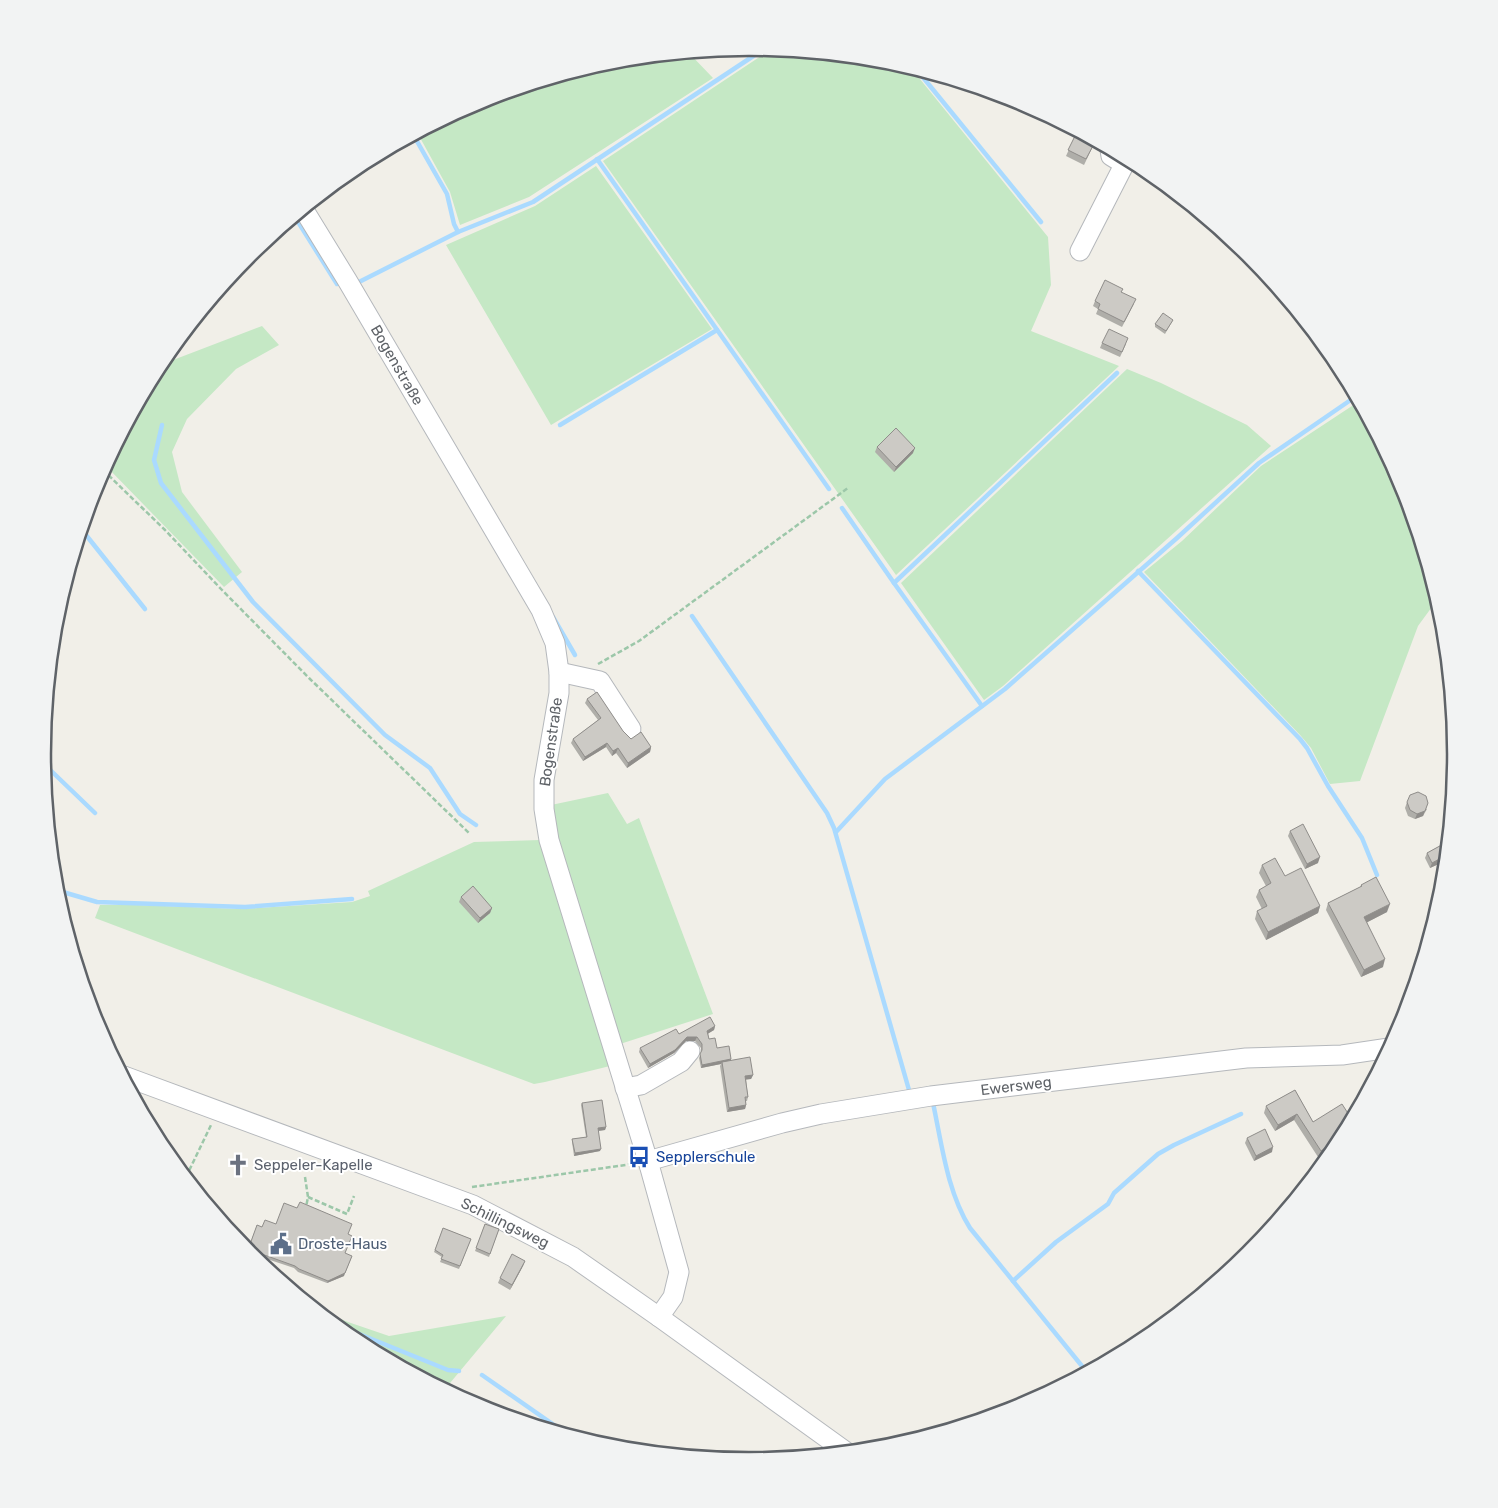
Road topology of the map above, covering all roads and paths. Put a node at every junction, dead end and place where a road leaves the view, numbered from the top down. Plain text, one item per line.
1 (1124, 166) edge
2 (307, 214) edge
3 (1080, 251) dead end
4 (109, 476) edge
5 (848, 488) dead end
6 (567, 674) junction
7 (631, 729) dead end
8 (470, 834) dead end
9 (1381, 1049) edge
10 (690, 1051) dead end
11 (132, 1079) edge
12 (625, 1088) junction
13 (218, 1110) junction
14 (648, 1161) junction
15 (189, 1171) edge
16 (305, 1177) dead end
17 (354, 1196) dead end
18 (449, 1196) junction
19 (308, 1197) junction
20 (305, 1211) edge
21 (347, 1214) junction
22 (344, 1220) edge
23 (659, 1317) junction
24 (838, 1446) edge

1 - 3 street
2 - 6 street, Bogenstraße
4 - 8 path
5 - 6 path
6 - 7 street
6 - 12 street, Bogenstraße
9 - 14 street, Ewersweg
10 - 12 street
11 - 13 street, Schillingsweg
12 - 14 street, Bogenstraße
13 - 15 path
13 - 18 street, Schillingsweg
14 - 18 path
14 - 23 street, Bogenstraße
16 - 19 path
17 - 21 path
18 - 23 street, Schillingsweg
19 - 20 path
19 - 21 path
21 - 22 path
23 - 24 street, Schillingsweg

